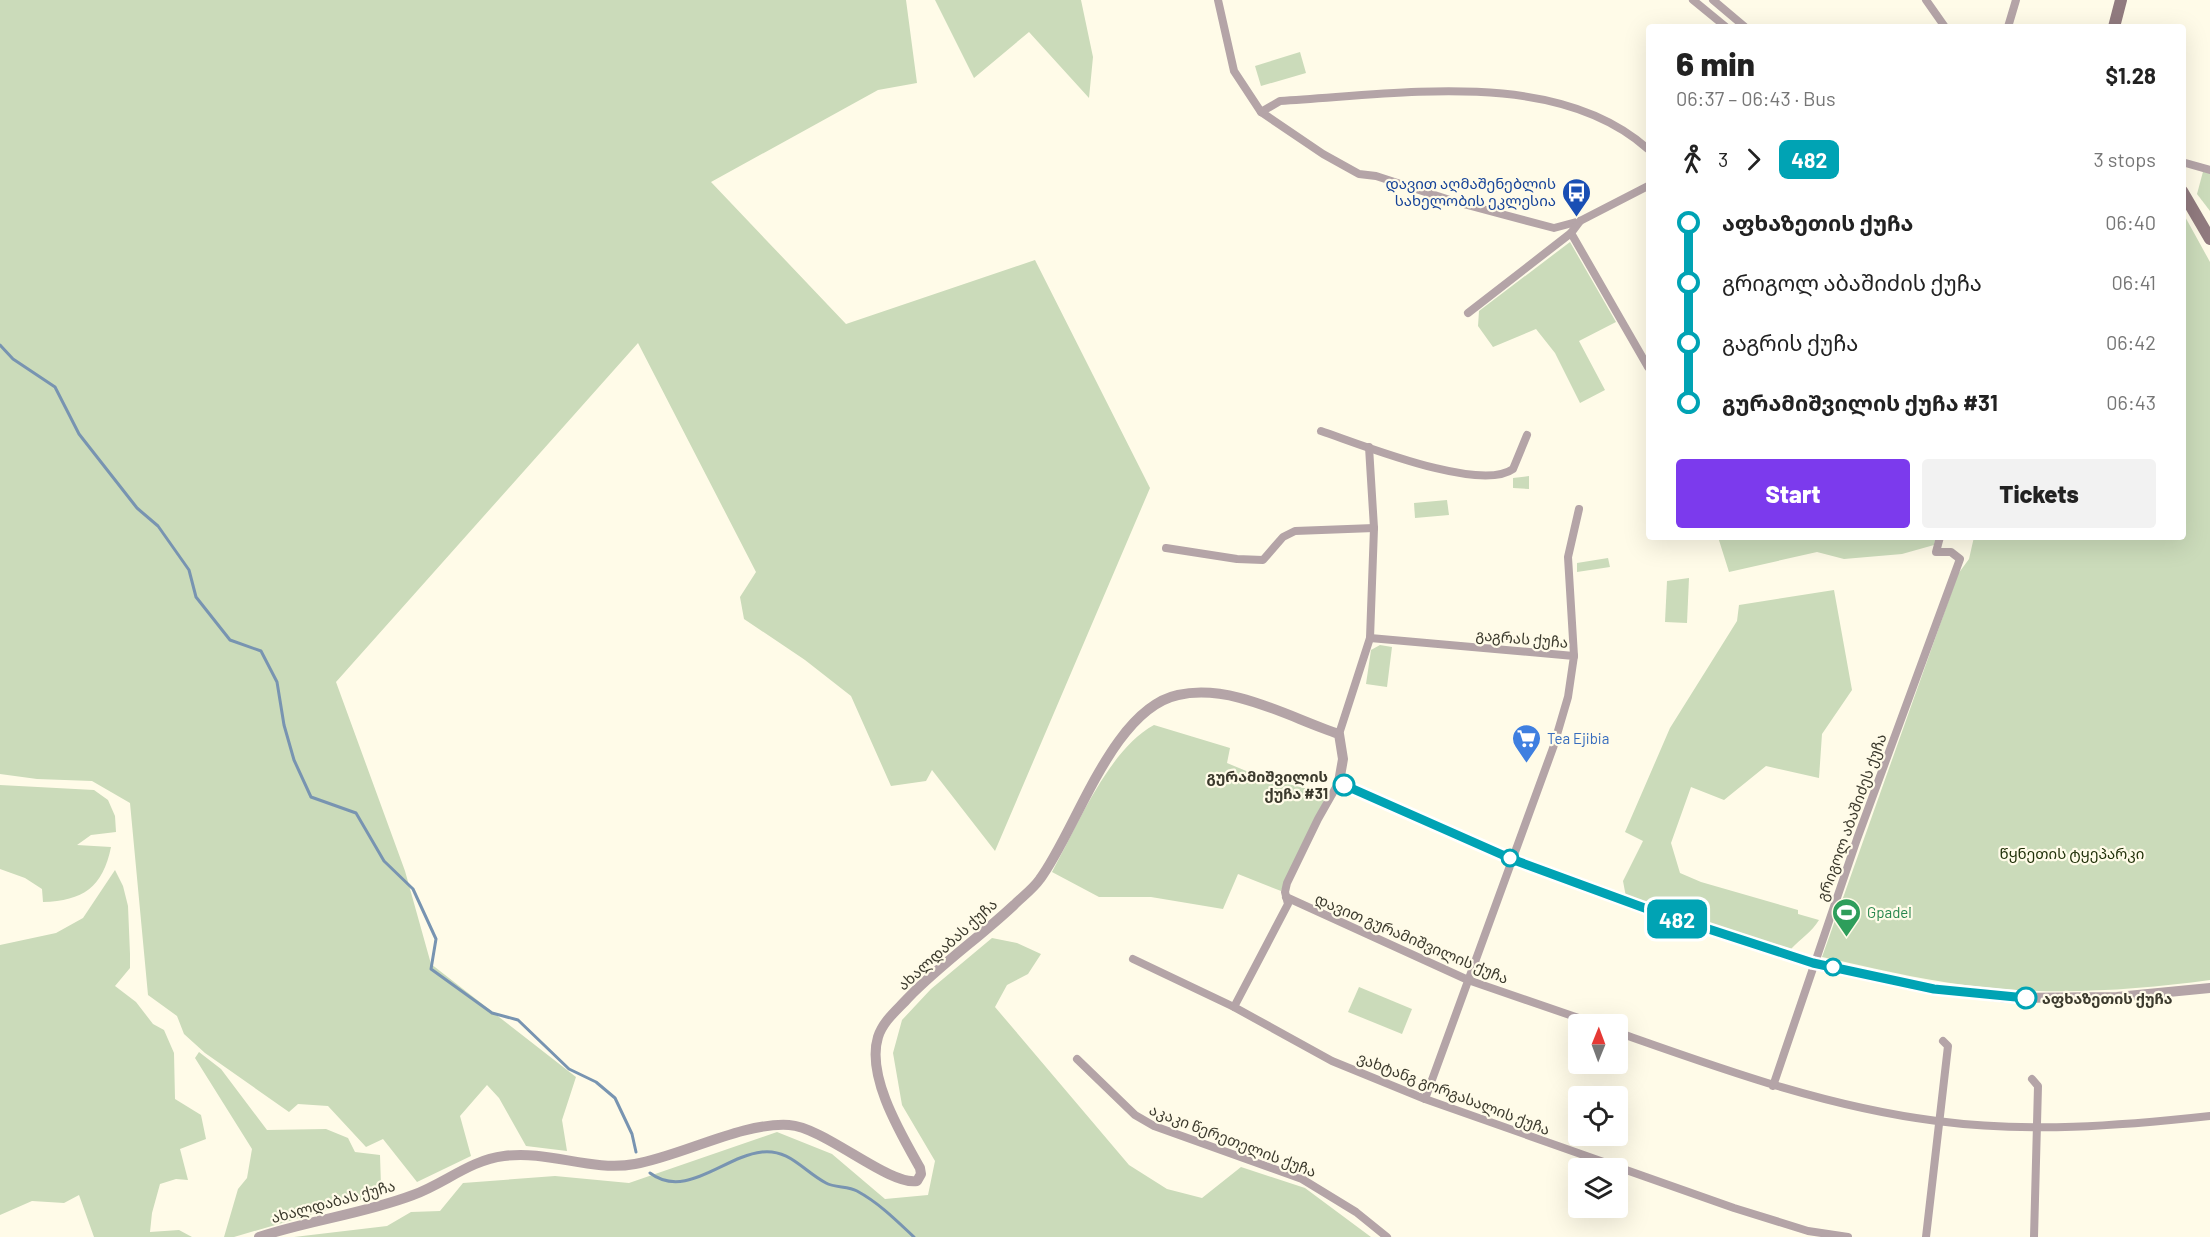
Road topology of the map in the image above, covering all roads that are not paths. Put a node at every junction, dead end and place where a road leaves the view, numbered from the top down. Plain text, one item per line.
1 (1218, 0) edge
2 (1693, 0) edge
3 (1713, 0) edge
4 (1926, 0) edge
5 (2016, 0) edge
6 (2121, 0) edge
7 (1722, 24) edge
8 (1741, 24) edge
9 (1943, 24) edge
10 (2009, 24) edge
11 (2115, 24) edge
12 (1261, 112) junction
13 (1646, 148) edge
14 (2186, 163) edge
15 (2210, 170) edge
16 (1646, 187) edge
17 (2186, 199) edge
18 (1580, 221) junction
19 (1571, 233) junction
20 (2210, 239) edge
21 (1468, 313) dead end
22 (1646, 364) edge
23 (1321, 431) dead end
24 (1527, 435) dead end
25 (1369, 447) junction
26 (1579, 509) dead end
27 (1374, 528) junction
28 (1939, 540) edge
29 (1166, 548) dead end
30 (1370, 638) junction
31 (1574, 656) junction
32 (1340, 734) junction
33 (1340, 782) junction
34 (1514, 860) junction
35 (1286, 897) junction
36 (1133, 959) dead end
37 (1813, 963) junction
38 (1468, 980) junction
39 (2210, 988) edge
40 (1234, 1007) junction
41 (1568, 1014) edge
42 (1628, 1036) edge
43 (1943, 1041) dead end
44 (1077, 1059) dead end
45 (2032, 1079) dead end
46 (1773, 1086) junction
47 (1425, 1099) junction
48 (2210, 1116) edge
49 (1939, 1121) junction
50 (2038, 1127) junction
51 (259, 1237) edge
52 (1387, 1237) edge
53 (1848, 1237) edge
54 (1926, 1237) edge
55 (2034, 1237) edge

1 - 12 street
2 - 7 street
3 - 8 street
4 - 9 street
5 - 10 street
6 - 11 main road
12 - 13 street
12 - 18 street
14 - 15 street
16 - 18 street
17 - 20 main road
18 - 19 street
19 - 21 street
19 - 22 street
23 - 25 street
24 - 25 street
25 - 27 street
26 - 31 street
27 - 29 street
27 - 30 street
28 - 37 street, გრიგოლ აბაშიძეს ქუჩა
30 - 31 street, გაგრას ქუჩა
30 - 32 street
31 - 34 street, გაგრას ქუჩა
32 - 33 street
32 - 51 street, ახალდაბას ქუჩა
33 - 34 street
33 - 35 street
34 - 37 street
34 - 38 street, გაგრას ქუჩა
35 - 38 street, დავით გურამიშვილის ქუჩა
35 - 40 street
36 - 40 street, ვახტანგ გორგასალის ქუჩა
37 - 39 street
37 - 46 street, გრიგოლ აბაშიძეს ქუჩა
38 - 41 street, დავით გურამიშვილის ქუჩა
38 - 47 street, გაგრას ქუჩა
40 - 47 street, ვახტანგ გორგასალის ქუჩა
42 - 46 street
43 - 49 street
44 - 52 street, აკაკი წერეთელის ქუჩა
45 - 50 street
46 - 49 street
47 - 53 street, ვახტანგ გორგასალის ქუჩა
48 - 50 street
49 - 50 street
49 - 54 street
50 - 55 street

